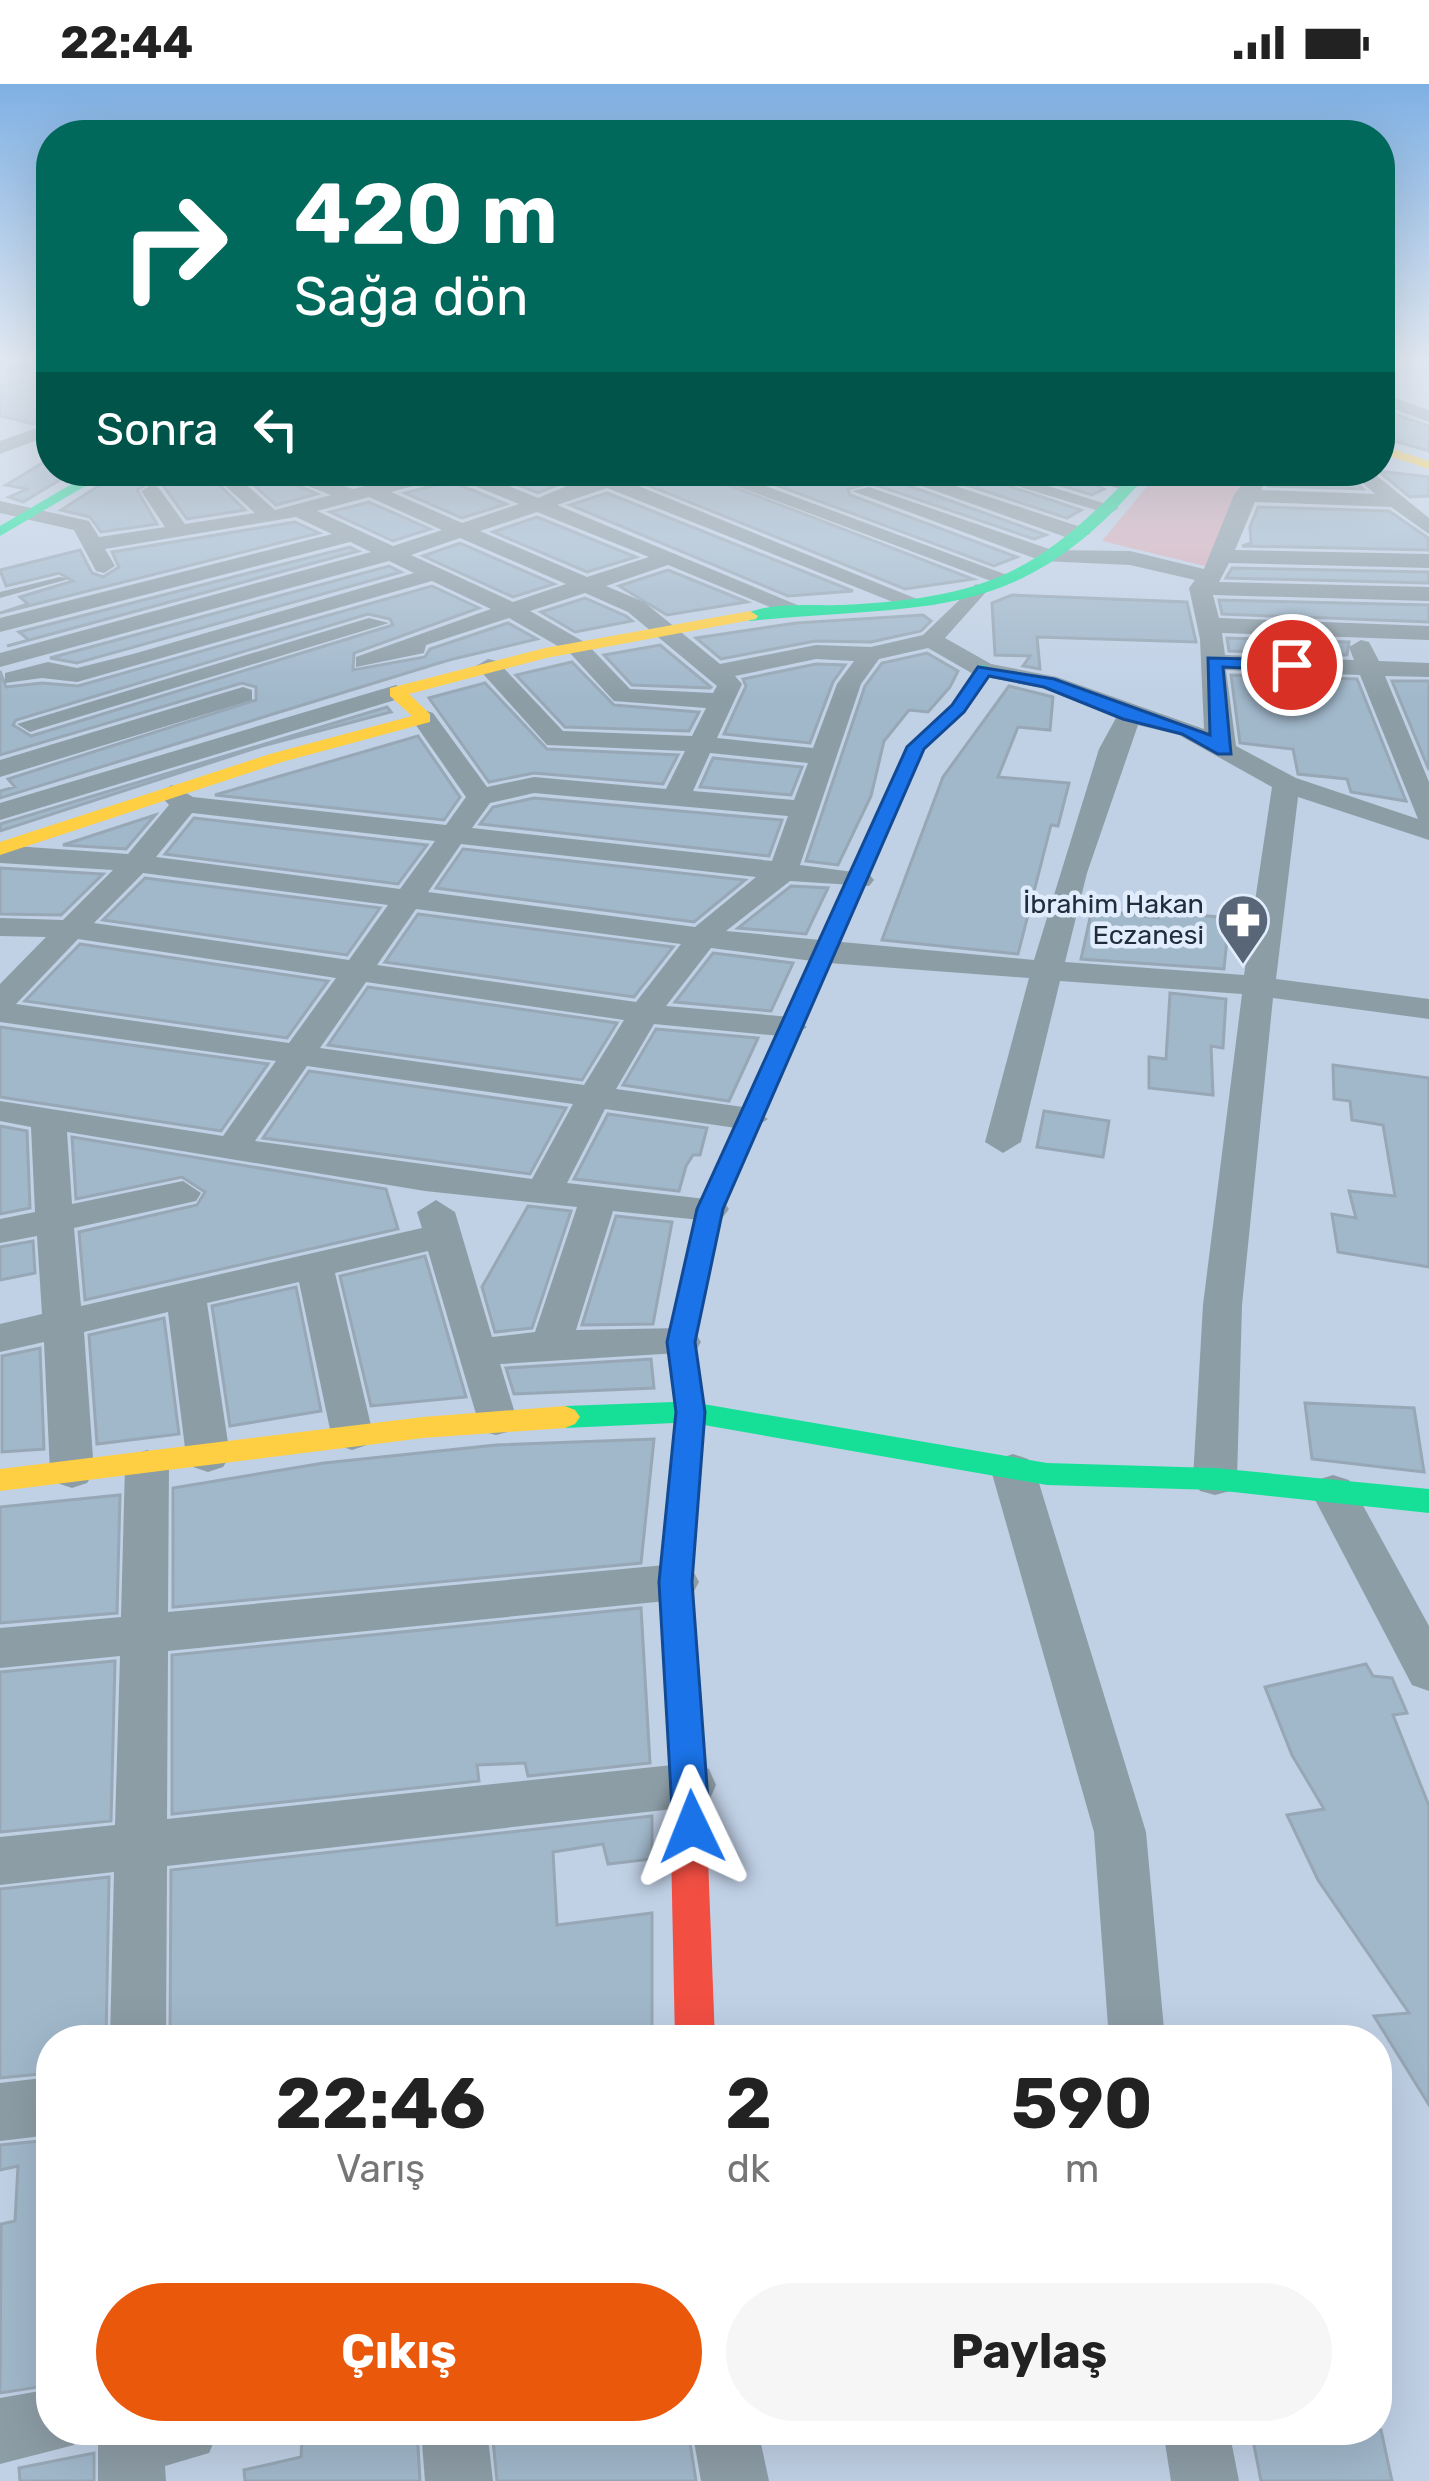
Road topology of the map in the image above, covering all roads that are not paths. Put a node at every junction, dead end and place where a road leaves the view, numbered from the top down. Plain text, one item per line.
1 (78, 486) edge
2 (236, 486) edge
3 (333, 486) edge
4 (394, 486) edge
5 (480, 486) edge
6 (582, 486) edge
7 (630, 486) edge
8 (748, 486) edge
9 (865, 486) edge
10 (872, 486) edge
11 (937, 486) edge
12 (1031, 486) edge
13 (1128, 486) edge
14 (1251, 486) edge
15 (1376, 486) edge
16 (868, 488) junction
17 (151, 491) dead end
18 (365, 495) junction
19 (1244, 495) junction
20 (1394, 501) junction
21 (535, 505) junction
22 (803, 506) junction
23 (0, 507) edge
24 (1109, 508) junction
25 (300, 511) junction
26 (30, 513) junction
27 (271, 517) junction
28 (1429, 528) edge
29 (730, 529) junction
30 (859, 529) junction
31 (464, 530) junction
32 (179, 531) junction
33 (0, 532) edge
34 (1252, 532) junction
35 (1079, 534) junction
36 (350, 536) junction
37 (1429, 540) edge
38 (94, 544) junction
39 (227, 553) dead end
40 (394, 553) junction
41 (788, 553) junction
42 (931, 555) junction
43 (663, 556) junction
44 (1050, 556) junction
45 (1429, 561) edge
46 (433, 574) junction
47 (1210, 574) junction
48 (714, 575) junction
49 (306, 578) junction
50 (64, 579) dead end
51 (1007, 579) junction
52 (860, 580) junction
53 (3, 583) edge
54 (592, 587) junction
55 (117, 588) junction
56 (976, 591) junction
57 (1429, 594) edge
58 (907, 599) junction
59 (341, 601) junction
60 (514, 610) junction
61 (786, 611) junction
62 (150, 620) junction
63 (377, 623) junction
64 (0, 625) edge
65 (1207, 625) junction
66 (671, 630) junction
67 (104, 632) junction
68 (1353, 632) junction
69 (1429, 633) edge
70 (931, 640) junction
71 (412, 645) junction
72 (578, 647) junction
73 (816, 652) junction
74 (871, 654) junction
75 (140, 660) junction
76 (365, 662) dead end
77 (1214, 662) junction
78 (488, 666) junction
79 (1370, 668) junction
80 (7, 669) edge
81 (984, 670) junction
82 (1429, 670) edge
83 (716, 672) junction
84 (456, 673) junction
85 (172, 683) junction
86 (395, 692) junction
87 (243, 695) dead end
88 (719, 701) junction
89 (212, 705) junction
90 (1130, 715) junction
91 (424, 718) junction
92 (30, 724) dead end
93 (248, 734) junction
94 (702, 744) junction
95 (1224, 750) junction
96 (824, 757) junction
97 (276, 758) junction
98 (0, 769) edge
99 (1286, 784) junction
100 (481, 797) junction
101 (676, 797) junction
102 (179, 799) junction
103 (803, 809) junction
104 (0, 812) edge
105 (1429, 815) edge
106 (1429, 832) edge
107 (454, 834) junction
108 (0, 852) edge
109 (136, 863) junction
110 (782, 873) junction
111 (859, 880) junction
112 (408, 897) junction
113 (0, 928) edge
114 (70, 929) junction
115 (701, 935) junction
116 (828, 954) junction
117 (1050, 970) junction
118 (356, 973) junction
119 (1257, 986) junction
120 (0, 1002) edge
121 (1429, 1009) edge
122 (0, 1012) edge
123 (649, 1014) junction
124 (791, 1027) junction
125 (300, 1051) junction
126 (594, 1100) junction
127 (0, 1111) edge
128 (48, 1117) junction
129 (751, 1119) junction
130 (1003, 1142) dead end
131 (233, 1147) junction
132 (425, 1180) junction
133 (543, 1192) junction
134 (183, 1193) dead end
135 (598, 1198) junction
136 (710, 1209) junction
137 (52, 1221) junction
138 (0, 1232) edge
139 (444, 1235) junction
140 (315, 1268) junction
141 (186, 1296) junction
142 (66, 1322) junction
143 (0, 1338) edge
144 (681, 1342) junction
145 (551, 1344) junction
146 (478, 1353) junction
147 (690, 1412) junction
148 (496, 1420) junction
149 (352, 1434) junction
150 (208, 1456) junction
151 (147, 1466) junction
152 (1013, 1470) junction
153 (72, 1472) junction
154 (1215, 1479) junction
155 (0, 1480) edge
156 (1333, 1492) junction
157 (1429, 1501) edge
158 (676, 1582) junction
159 (142, 1635) junction
160 (0, 1648) edge
161 (1429, 1671) edge
162 (691, 1785) junction
163 (138, 1842) junction
164 (0, 1862) edge
165 (138, 2025) edge
166 (692, 2025) edge
167 (1136, 2025) edge
168 (36, 2108) edge
169 (0, 2113) edge
170 (36, 2425) edge
171 (0, 2431) edge
172 (455, 2445) edge
173 (728, 2445) edge
174 (1199, 2445) edge
175 (459, 2481) edge
176 (735, 2481) edge
177 (1205, 2481) edge

1 - 26 street
2 - 27 street
3 - 18 street
4 - 18 street
5 - 21 street
6 - 21 street
7 - 29 street
8 - 22 street
9 - 16 street
10 - 16 street
11 - 35 street
12 - 24 street
13 - 24 street
14 - 19 street
15 - 20 street
16 - 22 street
16 - 44 street
17 - 32 street
18 - 25 street
18 - 31 street
19 - 20 street
19 - 34 street
20 - 28 street
21 - 31 street
21 - 43 street
22 - 29 street
22 - 30 street
23 - 26 street
24 - 35 street
25 - 27 street
25 - 36 street
26 - 33 street
26 - 38 street
27 - 32 street
29 - 41 street
29 - 43 street
30 - 41 street
30 - 42 street
31 - 40 street
31 - 54 street
32 - 38 street
34 - 37 street
34 - 47 street
35 - 44 street
36 - 40 street
36 - 55 street
38 - 55 street
39 - 55 street
40 - 46 street
40 - 49 street
41 - 48 street
41 - 52 street
42 - 51 street
42 - 52 street
43 - 48 street
43 - 54 street
44 - 47 street
44 - 51 street
45 - 47 street
46 - 59 street
46 - 60 street
47 - 57 street
47 - 65 street
48 - 61 street
49 - 59 street
49 - 62 street
50 - 53 lane
51 - 56 street
52 - 58 street
54 - 60 street
54 - 66 street
55 - 62 street
55 - 64 street
56 - 58 street
56 - 70 street
58 - 61 street
59 - 63 street
59 - 75 street
60 - 71 street
60 - 72 street
61 - 66 street
61 - 73 street
62 - 67 street
63 - 71 street
63 - 85 street
65 - 68 street
65 - 77 street
66 - 72 street
66 - 83 street
67 - 75 street
67 - 80 street
68 - 69 street
68 - 79 street
70 - 74 street
70 - 81 street
71 - 76 street
71 - 84 street
72 - 78 street
72 - 88 street
73 - 74 street
73 - 83 street
74 - 96 street
75 - 80 street
75 - 85 street
77 - 79 street
77 - 95 street
78 - 84 street
78 - 94 street
79 - 82 street
79 - 105 street
81 - 90 street
81 - 111 street
83 - 88 street
84 - 86 street
85 - 89 street
85 - 92 street
86 - 91 street
86 - 93 street
87 - 89 street
88 - 94 street
89 - 93 street
89 - 98 street
90 - 95 street
90 - 117 street
91 - 97 street
91 - 100 street
93 - 97 street
93 - 104 street
94 - 96 street
94 - 101 street
95 - 99 street
96 - 103 street
97 - 102 street
99 - 106 street
99 - 119 street
100 - 101 street
100 - 107 street
101 - 103 street
102 - 107 street
102 - 108 street
102 - 109 street
103 - 110 street
107 - 110 street
107 - 112 street
108 - 109 street
109 - 112 street
109 - 114 street
110 - 111 street
110 - 115 street
111 - 116 street
112 - 115 street
112 - 118 street
113 - 114 street
114 - 118 street
114 - 120 street
115 - 116 street
115 - 123 street
116 - 117 street
116 - 124 street
117 - 119 street
117 - 130 street
118 - 123 street
118 - 125 street
119 - 121 street
119 - 154 street
122 - 125 street
123 - 124 street
123 - 126 street
124 - 129 street
125 - 126 street
125 - 131 street
126 - 129 street
126 - 133 street
127 - 128 street
128 - 131 street
128 - 137 street
129 - 136 street
131 - 132 street
132 - 133 street
132 - 139 street
133 - 135 street
134 - 137 street
135 - 136 street
135 - 145 street
136 - 144 street
137 - 138 street
137 - 142 street
139 - 140 street
139 - 146 street
140 - 141 street
140 - 149 street
141 - 142 street
141 - 150 street
142 - 143 street
142 - 153 street
144 - 145 street
144 - 147 street
145 - 146 street
146 - 148 street
147 - 148 street
147 - 152 street
147 - 158 street
148 - 149 street
149 - 150 street
150 - 151 street
151 - 153 street
151 - 159 street
152 - 154 street
152 - 167 street
153 - 155 street
154 - 156 street
156 - 157 street
156 - 161 street
158 - 159 street
158 - 162 street
159 - 160 street
159 - 163 street
162 - 163 street
162 - 166 street
163 - 164 street
163 - 165 street
168 - 169 street
170 - 171 street
172 - 175 street
173 - 176 street
174 - 177 street

